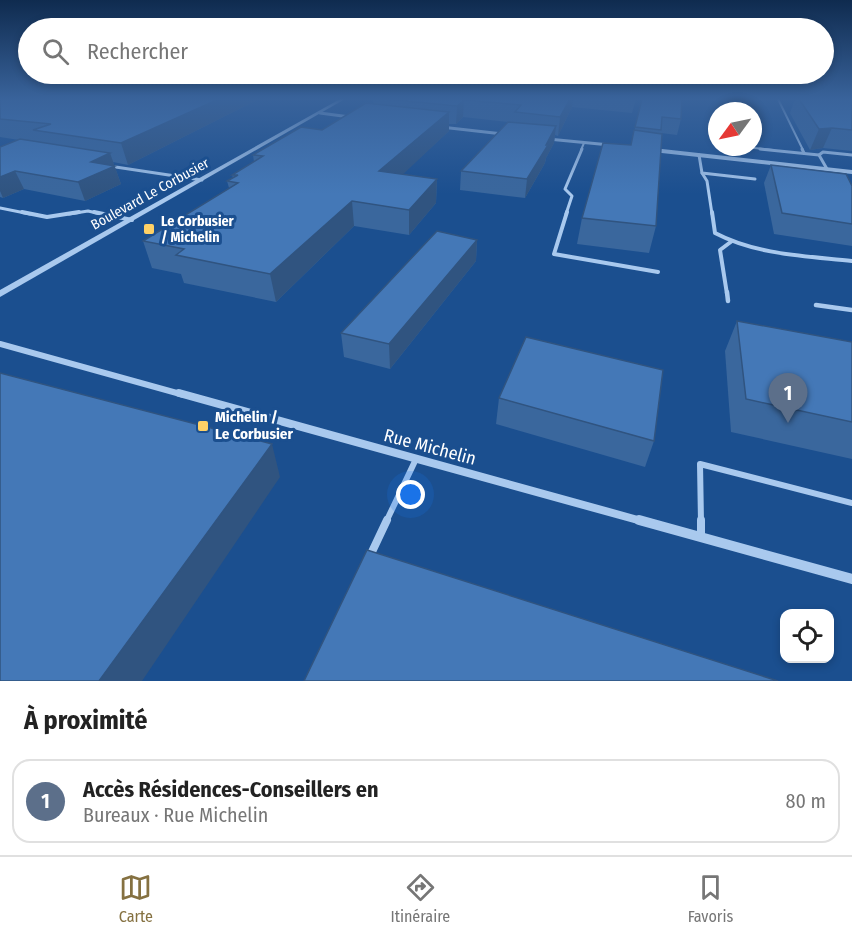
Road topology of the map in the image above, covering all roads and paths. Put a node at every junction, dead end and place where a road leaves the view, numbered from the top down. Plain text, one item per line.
1 (289, 131) edge
2 (474, 131) edge
3 (794, 131) edge
4 (504, 134) edge
5 (538, 138) edge
6 (584, 142) junction
7 (619, 147) edge
8 (642, 149) edge
9 (762, 149) edge
10 (805, 153) junction
11 (819, 154) junction
12 (699, 155) junction
13 (852, 155) edge
14 (100, 164) edge
15 (827, 169) junction
16 (852, 172) edge
17 (702, 173) junction
18 (755, 179) dead end
19 (202, 180) junction
20 (0, 208) edge
21 (132, 220) junction
22 (732, 241) junction
23 (852, 261) edge
24 (658, 272) dead end
25 (0, 294) edge
26 (728, 301) dead end
27 (816, 304) dead end
28 (852, 310) edge
29 (0, 344) edge
30 (416, 459) junction
31 (852, 502) edge
32 (701, 537) junction
33 (370, 555) junction
34 (381, 559) edge
35 (365, 566) edge
36 (852, 579) edge

1 - 19 street, Boulevard Le Corbusier
2 - 4 street
3 - 10 lane
5 - 6 street
6 - 7 street
6 - 24 lane
8 - 12 street
9 - 10 lane
10 - 11 lane
11 - 13 lane
11 - 15 lane
12 - 15 street
12 - 17 lane
14 - 19 lane
15 - 16 street
17 - 18 lane
17 - 22 lane
19 - 21 street, Boulevard Le Corbusier
20 - 21 lane
21 - 25 street, Boulevard Le Corbusier
22 - 23 lane
22 - 26 lane
27 - 28 lane
29 - 30 street, Rue Michelin
30 - 32 street, Rue Michelin
30 - 33 lane
31 - 32 lane
32 - 36 street, Rue Michelin
33 - 34 lane
33 - 35 lane

